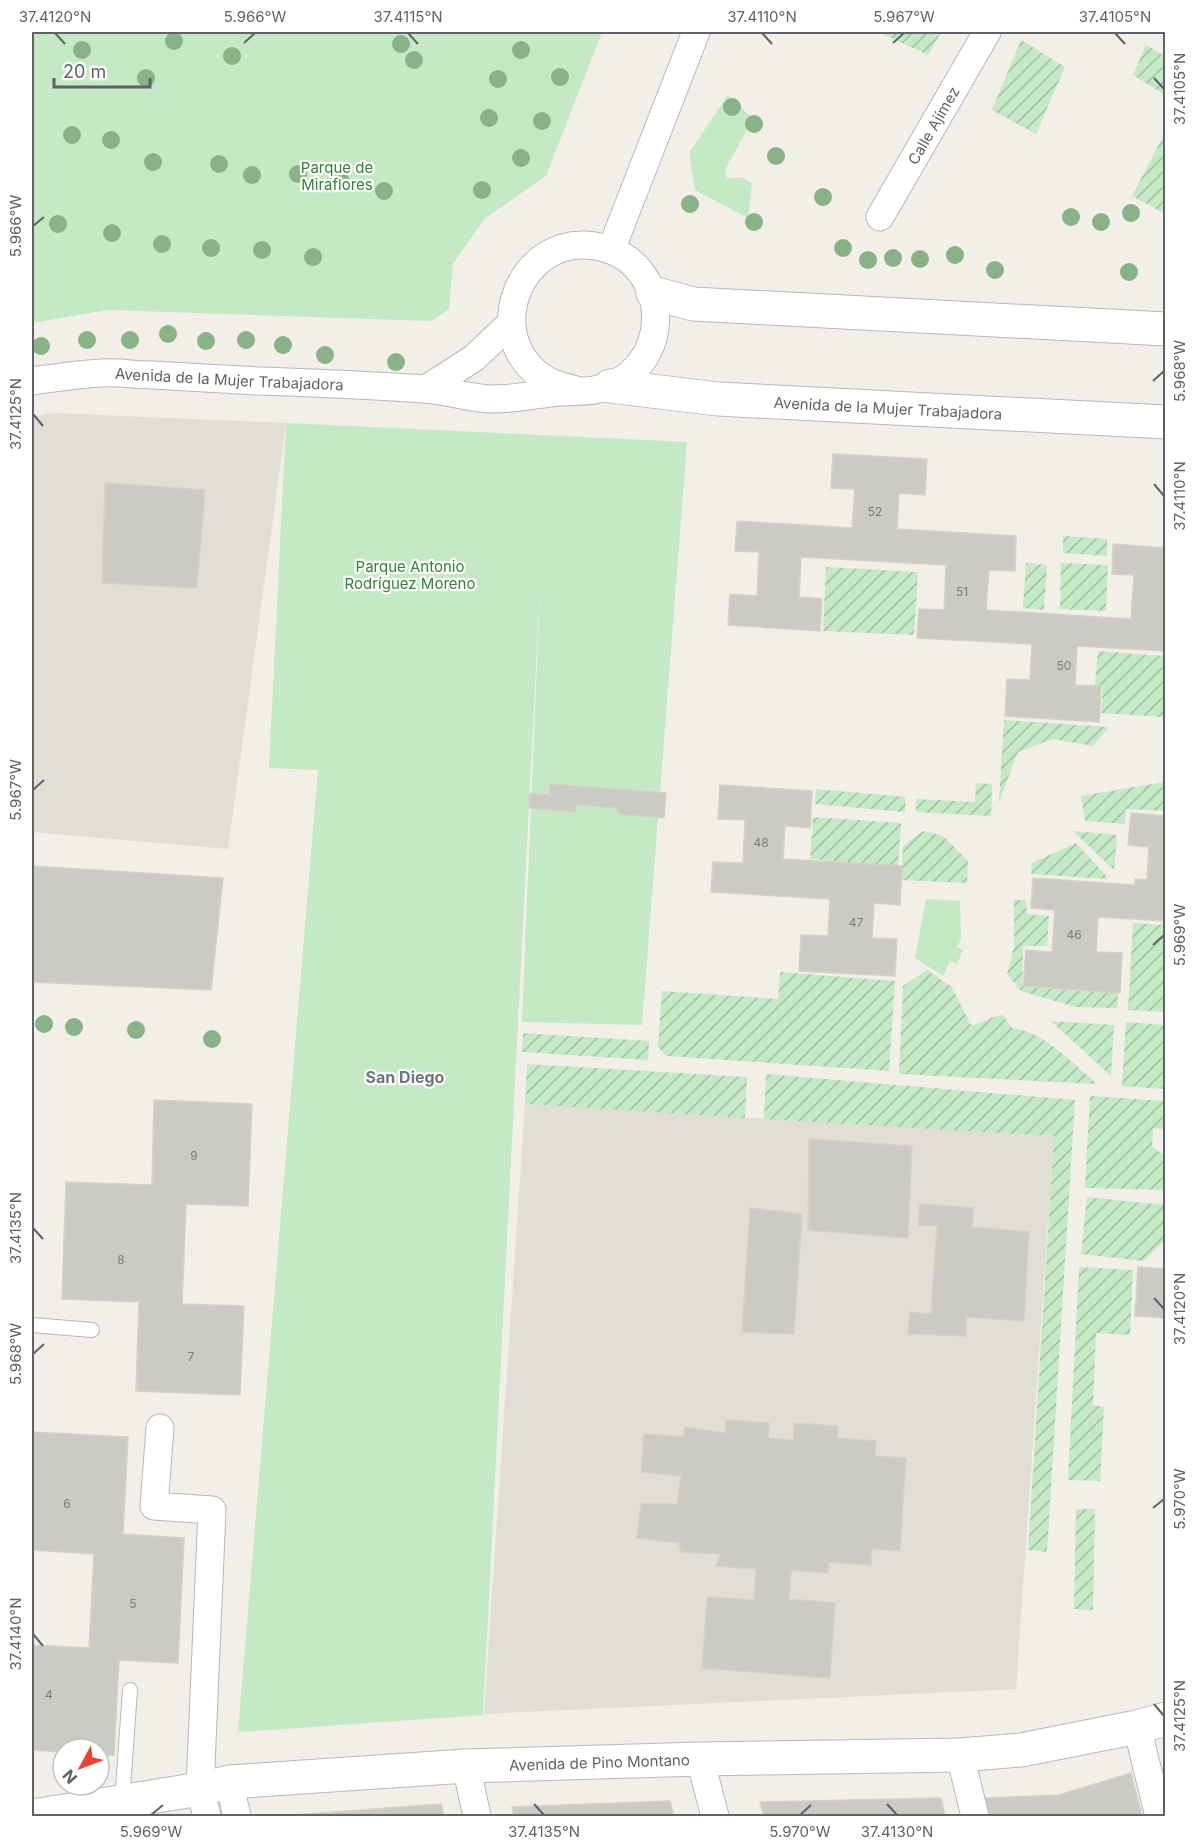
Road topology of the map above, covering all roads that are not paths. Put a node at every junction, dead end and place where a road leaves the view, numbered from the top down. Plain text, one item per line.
1 (696, 32) edge
2 (987, 32) edge
3 (880, 217) dead end
4 (611, 250) junction
5 (652, 293) junction
6 (511, 323) junction
7 (1166, 328) edge
8 (32, 381) edge
9 (610, 386) junction
10 (426, 389) junction
11 (576, 390) junction
12 (1166, 422) edge
13 (32, 1325) edge
14 (92, 1330) dead end
15 (160, 1428) dead end
16 (130, 1690) dead end
17 (1151, 1723) edge
18 (960, 1755) junction
19 (700, 1759) junction
20 (466, 1766) junction
21 (212, 1796) edge
22 (122, 1802) junction
23 (33, 1816) edge
24 (237, 1816) edge
25 (477, 1816) edge
26 (715, 1816) edge
27 (975, 1816) edge
28 (1159, 1816) edge

1 - 4 street
2 - 3 street, Calle Ajímez
4 - 5 street
4 - 6 street
5 - 7 street
5 - 9 street
6 - 10 street
6 - 11 street
8 - 10 street, Avenida de la Mujer Trabajadora
9 - 11 street
9 - 12 street, Avenida de la Mujer Trabajadora
10 - 11 street, Avenida de la Mujer Trabajadora
13 - 14 lane
15 - 21 street
16 - 22 lane
17 - 18 street, Avenida de Pino Montano
17 - 28 street
18 - 19 street, Avenida de Pino Montano
18 - 27 street
19 - 20 street, Avenida de Pino Montano
19 - 26 street
20 - 21 street, Avenida de Pino Montano
20 - 25 street
21 - 22 street, Avenida de Pino Montano
21 - 24 street
22 - 23 street, Avenida de Pino Montano

